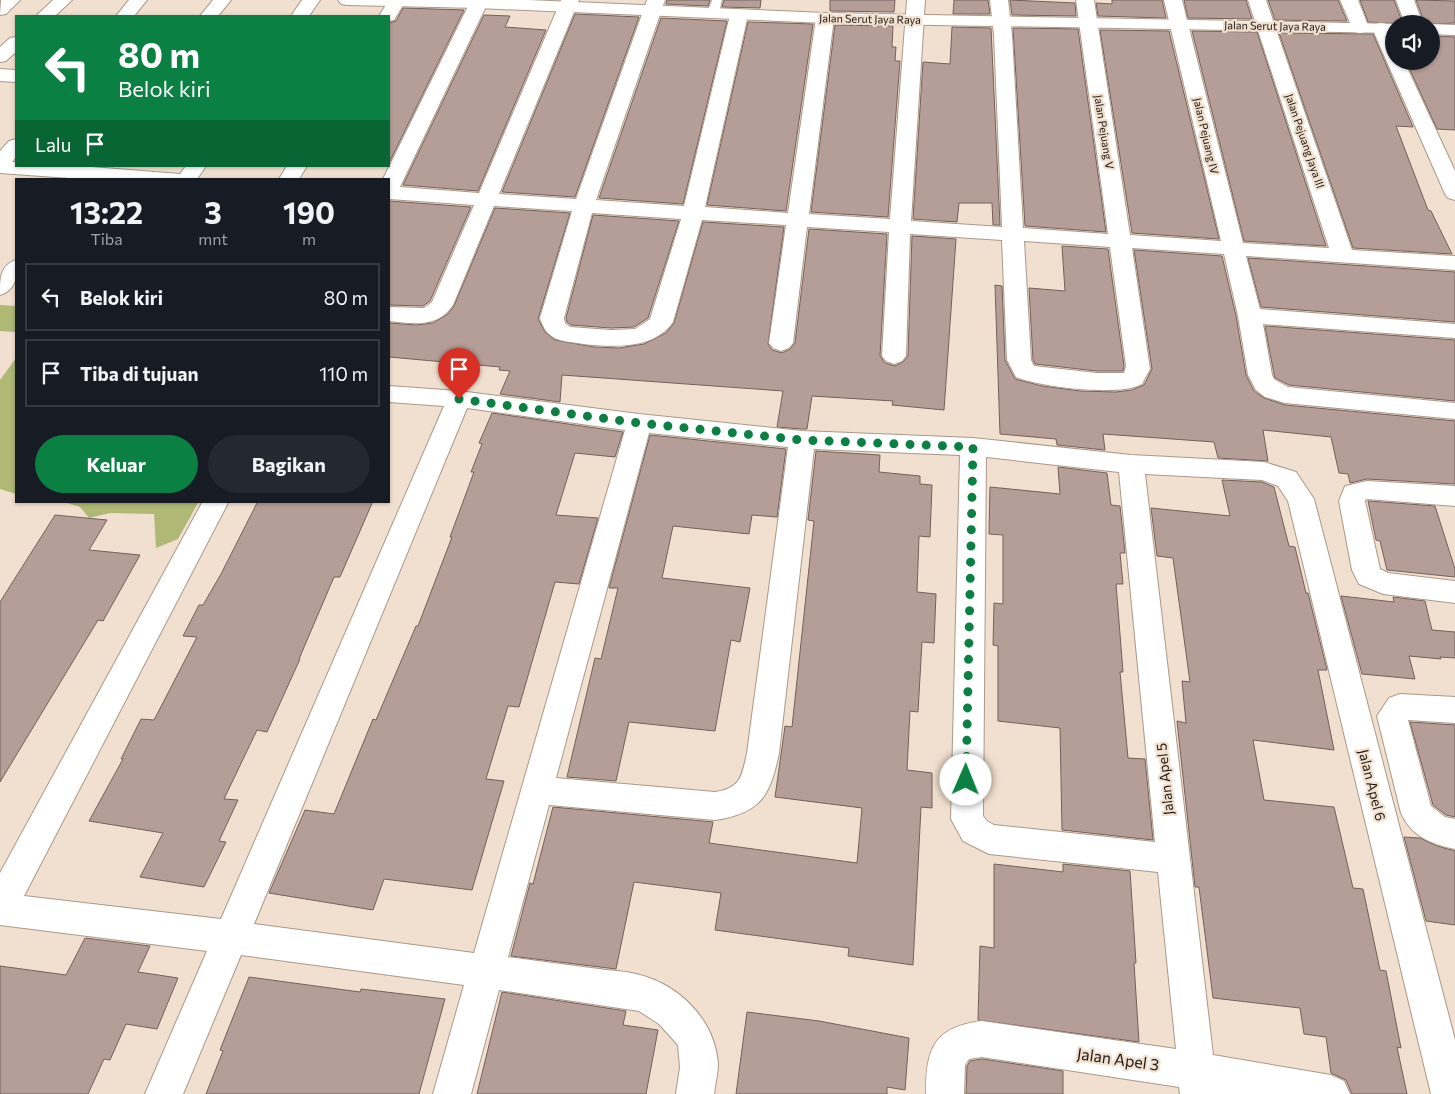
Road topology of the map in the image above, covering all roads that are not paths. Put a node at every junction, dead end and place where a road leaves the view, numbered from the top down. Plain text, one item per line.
1 (11, 0) edge
2 (62, 0) edge
3 (138, 0) edge
4 (222, 0) edge
5 (311, 0) edge
6 (347, 0) edge
7 (916, 0) edge
8 (999, 0) edge
9 (1085, 0) edge
10 (1173, 0) edge
11 (1257, 0) edge
12 (1349, 0) edge
13 (1405, 0) edge
14 (479, 2) edge
15 (569, 4) edge
16 (654, 6) edge
17 (715, 7) edge
18 (392, 9) edge
19 (0, 10) edge
20 (46, 15) edge
21 (126, 15) edge
22 (210, 15) edge
23 (301, 15) edge
24 (739, 15) junction
25 (1411, 15) edge
26 (825, 18) junction
27 (916, 20) junction
28 (1002, 21) junction
29 (1088, 22) junction
30 (1180, 23) junction
31 (1266, 26) junction
32 (1360, 28) junction
33 (1385, 28) edge
34 (1440, 29) edge
35 (1455, 30) edge
36 (15, 43) edge
37 (0, 57) edge
38 (1400, 70) edge
39 (0, 75) edge
40 (15, 76) edge
41 (15, 146) edge
42 (0, 165) edge
43 (15, 166) edge
44 (22, 167) edge
45 (195, 167) edge
46 (296, 167) edge
47 (89, 173) edge
48 (162, 178) edge
49 (188, 178) edge
50 (290, 178) edge
51 (390, 186) edge
52 (390, 193) edge
53 (1455, 194) edge
54 (486, 199) junction
55 (584, 206) junction
56 (693, 213) junction
57 (798, 220) junction
58 (900, 226) junction
59 (1012, 234) junction
60 (1121, 241) junction
61 (1232, 248) junction
62 (1343, 256) junction
63 (1455, 263) edge
64 (390, 314) edge
65 (1250, 316) junction
66 (1455, 330) edge
67 (781, 343) dead end
68 (894, 356) dead end
69 (390, 394) edge
70 (459, 399) junction
71 (1455, 411) edge
72 (639, 423) junction
73 (802, 440) junction
74 (973, 447) junction
75 (1130, 464) junction
76 (1455, 496) edge
77 (215, 503) edge
78 (1455, 592) edge
79 (1455, 710) edge
80 (537, 790) junction
81 (1455, 834) edge
82 (1174, 860) junction
83 (0, 908) edge
84 (230, 938) junction
85 (486, 971) junction
86 (1198, 1082) edge
87 (164, 1094) edge
88 (452, 1094) edge
89 (695, 1094) edge
90 (945, 1094) edge
91 (1331, 1094) edge
92 (1450, 1094) edge

1 - 19 street
2 - 20 street
3 - 21 street
4 - 22 street
5 - 23 street
6 - 18 street, Jalan Serut Jaya Raya
7 - 27 street
8 - 28 street
9 - 29 street, Jalan Pejuang V
10 - 30 street, Jalan Pejuang IV
11 - 31 street, Jalan Pejuang Jaya III
12 - 32 street
13 - 25 street
14 - 15 street, Jalan Serut Jaya Raya
14 - 18 street, Jalan Serut Jaya Raya
14 - 51 street
15 - 16 street, Jalan Serut Jaya Raya
15 - 54 street
16 - 17 street, Jalan Serut Jaya Raya
16 - 55 street
17 - 24 street, Jalan Serut Jaya Raya
24 - 26 street, Jalan Serut Jaya Raya
24 - 56 street
26 - 27 street, Jalan Serut Jaya Raya
26 - 57 street
27 - 28 street, Jalan Serut Jaya Raya
27 - 58 street
28 - 29 street, Jalan Serut Jaya Raya
28 - 59 street
29 - 30 street, Jalan Serut Jaya Raya
29 - 60 street, Jalan Pejuang V
30 - 31 street, Jalan Serut Jaya Raya
30 - 61 street, Jalan Pejuang IV
31 - 32 street, Jalan Serut Jaya Raya
31 - 62 street, Jalan Pejuang Jaya III
32 - 33 street, Jalan Serut Jaya Raya
34 - 35 street
36 - 37 street
38 - 53 street
39 - 40 street
41 - 42 street
42 - 43 street
44 - 47 street
45 - 49 street
46 - 50 street
47 - 48 street
52 - 54 street
54 - 55 street
54 - 64 street
55 - 56 street
55 - 56 street
56 - 57 street
57 - 58 street
57 - 67 street
58 - 59 street
58 - 68 street
59 - 60 street
59 - 60 street, Jalan Pejuang V
60 - 61 street
61 - 62 street
61 - 65 street, Jalan Pejuang IV
62 - 63 street
65 - 66 street
65 - 71 street, Jalan Pejuang IV
69 - 70 street
70 - 72 street
70 - 84 street
72 - 73 street
72 - 80 street
73 - 74 street
73 - 80 street
74 - 75 street
74 - 82 street
75 - 82 street, Jalan Apel 5
75 - 92 street, Jalan Apel 6
76 - 78 street
77 - 83 street
79 - 81 street
80 - 85 street
82 - 86 street, Jalan Apel 5
83 - 84 street
84 - 85 street
84 - 87 street
85 - 88 street
85 - 89 street
86 - 90 street, Jalan Apel 3
86 - 91 street, Jalan Apel 3

